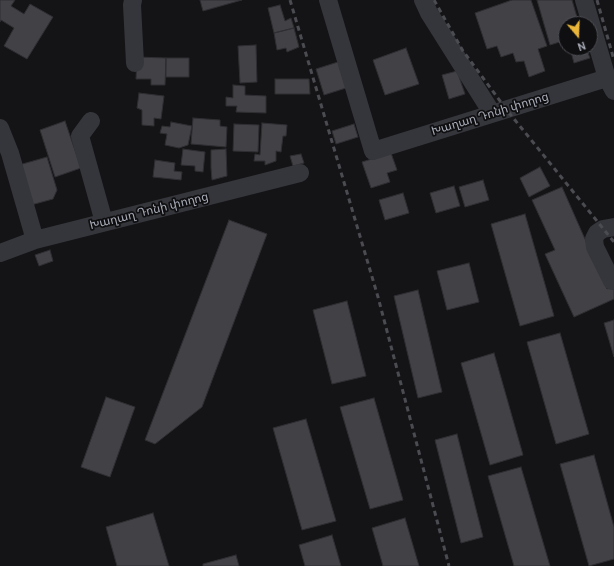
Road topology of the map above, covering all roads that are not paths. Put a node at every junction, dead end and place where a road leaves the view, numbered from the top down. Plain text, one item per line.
1 (133, 0) edge
2 (328, 0) edge
3 (423, 0) edge
4 (584, 0) edge
5 (134, 63) dead end
6 (610, 84) edge
7 (492, 113) junction
8 (91, 121) dead end
9 (0, 128) edge
10 (300, 173) dead end
11 (104, 222) junction
12 (614, 227) edge
13 (36, 240) junction
14 (0, 253) edge
15 (612, 282) dead end

1 - 5 street
2 - 7 street, Խաղաղ Դոնի փողոց
3 - 7 street
4 - 6 street
6 - 7 street, Խաղաղ Դոնի փողոց
8 - 11 street
9 - 13 street
10 - 11 street, Խաղաղ Դոնի փողոց
11 - 13 street, Խաղաղ Դոնի փողոց
12 - 15 street
13 - 14 street, Խաղաղ Դոնի փողոց

